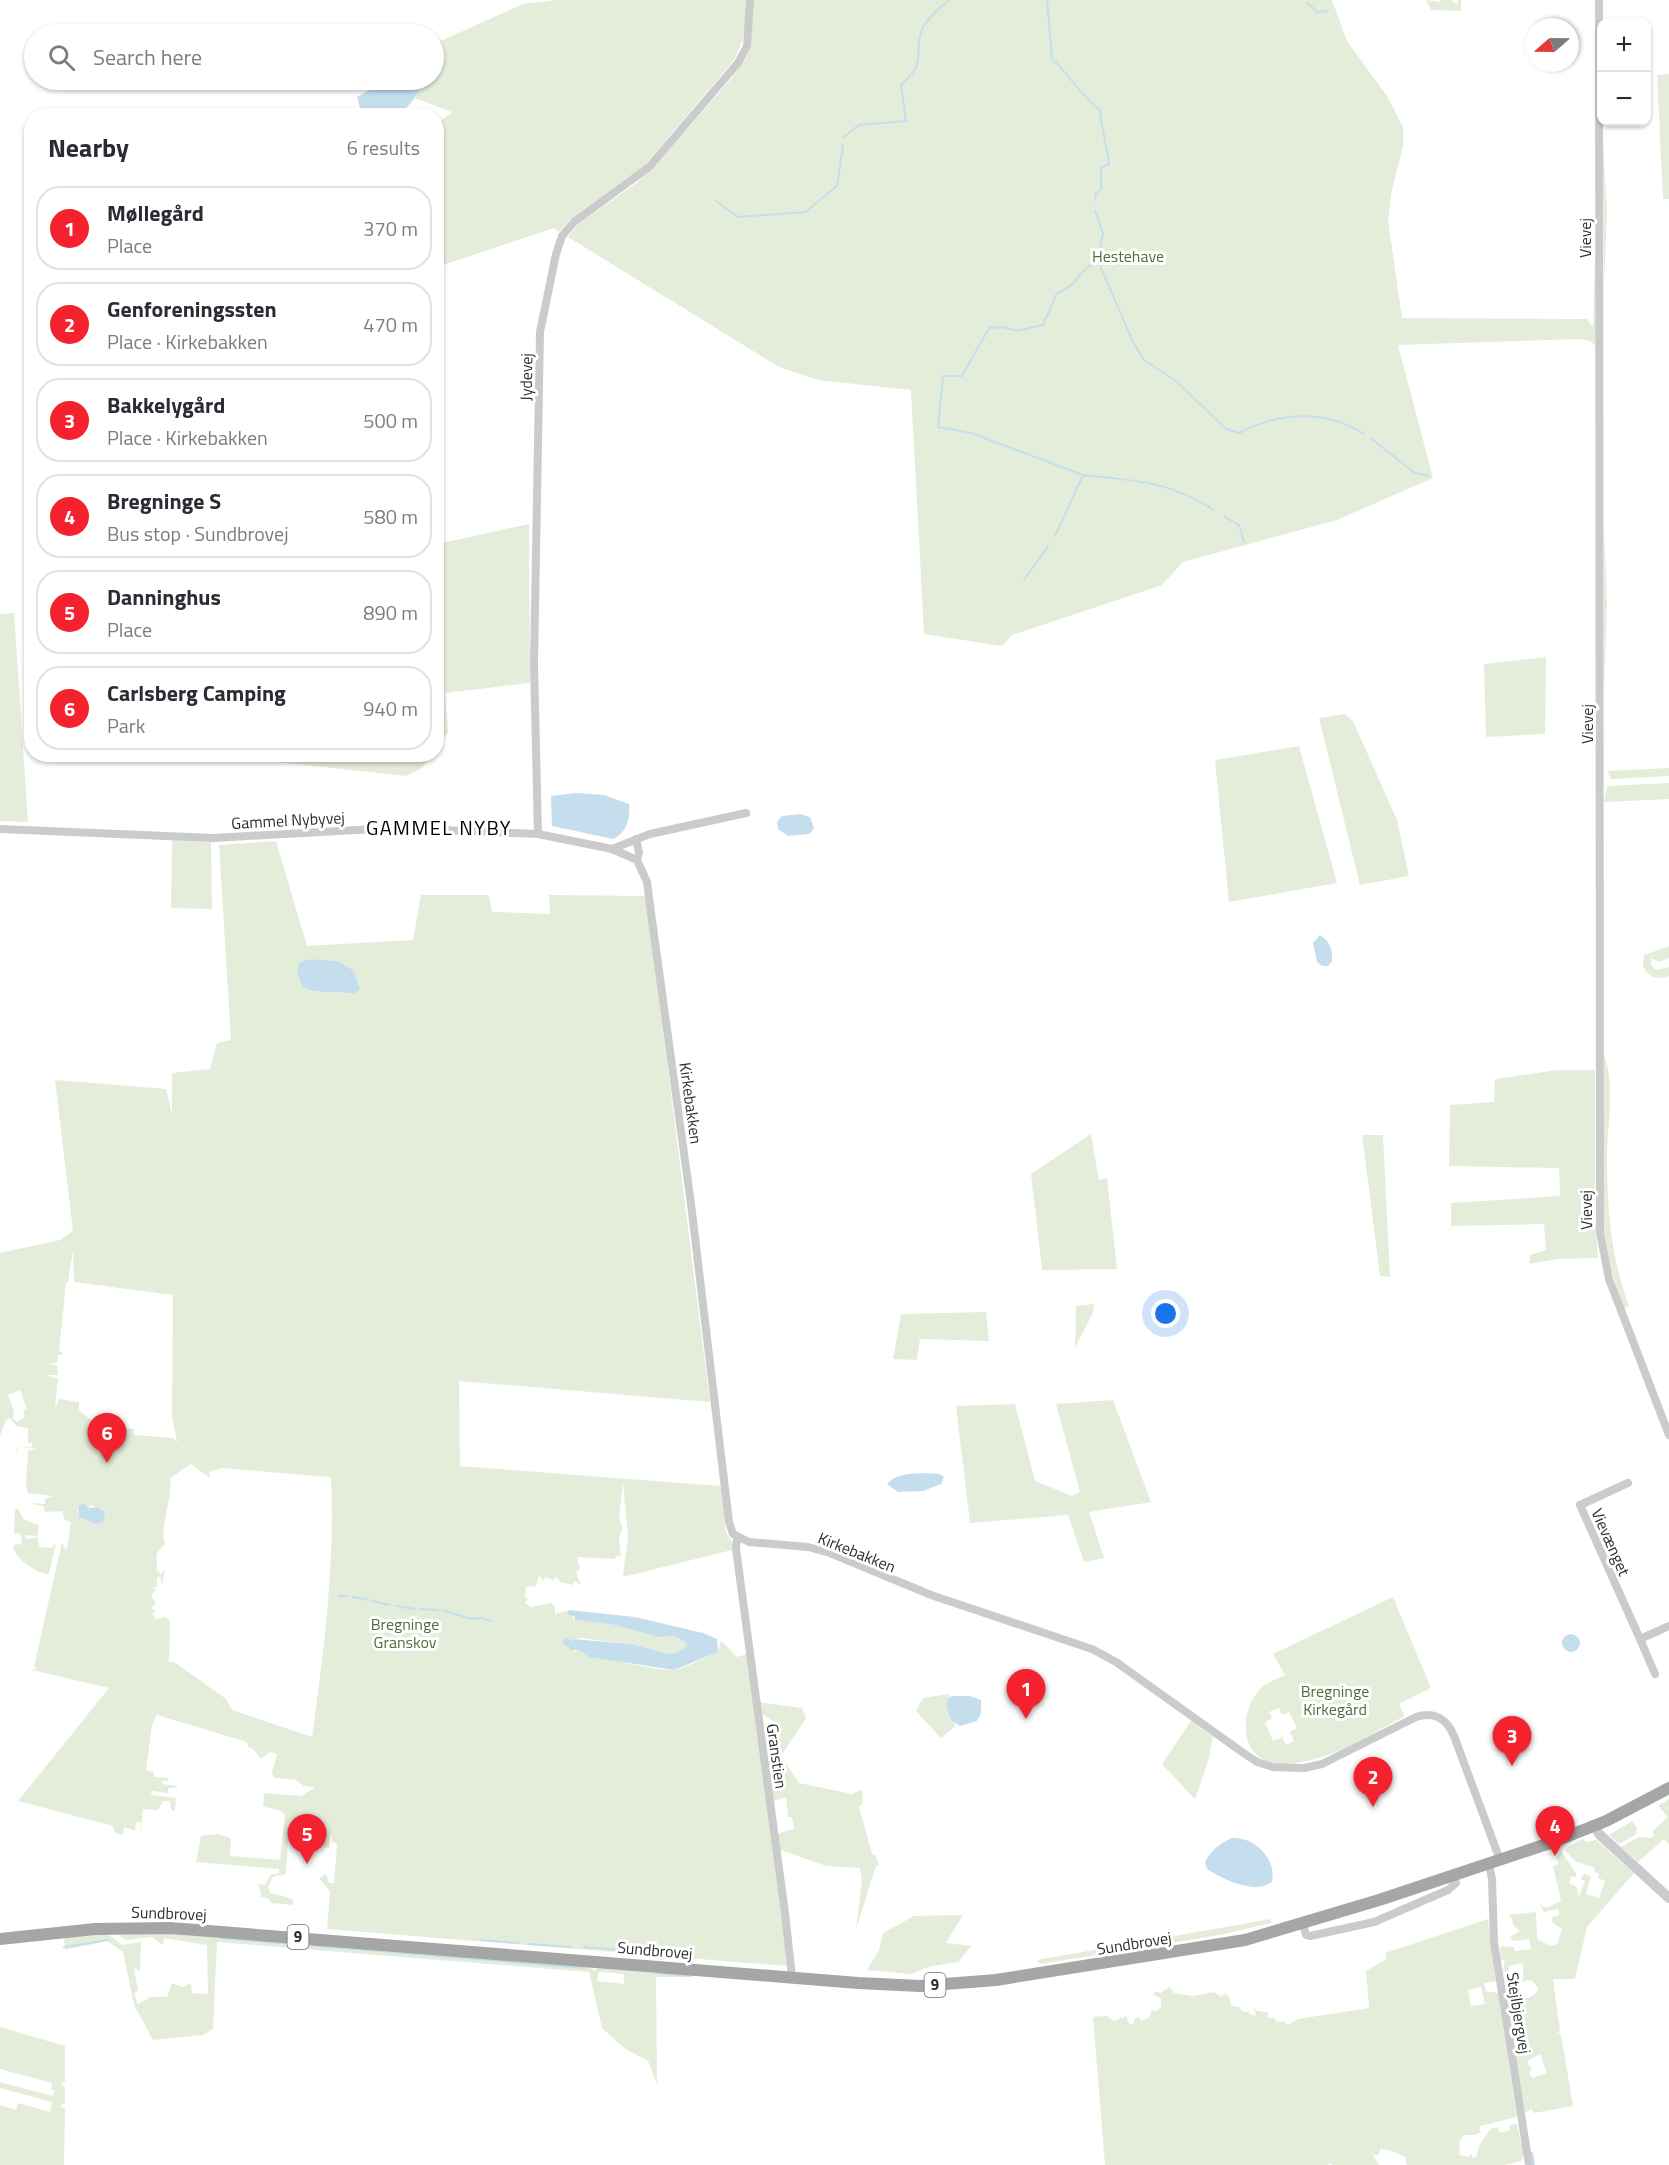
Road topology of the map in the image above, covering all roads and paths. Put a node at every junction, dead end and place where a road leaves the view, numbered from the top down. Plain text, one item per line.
1 (750, 0) edge
2 (1599, 0) edge
3 (746, 813) dead end
4 (0, 829) edge
5 (538, 834) junction
6 (636, 838) junction
7 (612, 849) junction
8 (637, 860) junction
9 (1669, 1435) edge
10 (1628, 1483) dead end
11 (737, 1538) junction
12 (1669, 1626) edge
13 (1640, 1638) junction
14 (1655, 1674) dead end
15 (1669, 1788) edge
16 (1594, 1826) junction
17 (1494, 1862) junction
18 (1454, 1879) junction
19 (1669, 1898) edge
20 (1303, 1924) junction
21 (0, 1940) edge
22 (792, 1977) junction
23 (1529, 2165) edge

1 - 5 street, Jydevej
2 - 9 street, Vievej
3 - 6 street
4 - 5 street, Gammel Nybyvej
5 - 7 street, Gammel Nybyvej
6 - 7 street
6 - 8 street
7 - 8 street, Gammel Nybyvej
8 - 11 street, Kirkebakken
10 - 13 street, Vievænget
11 - 17 street, Kirkebakken
11 - 22 street, Granstien
12 - 13 street
13 - 14 street, Vievænget
15 - 16 main road, Sundbrovej / 9
16 - 17 main road, Sundbrovej / 9
16 - 19 street
17 - 18 main road, Sundbrovej / 9
17 - 23 street, Stejlbjergvej
18 - 20 main road, Sundbrovej / 9
18 - 20 street, Sundbrovej
20 - 22 main road, Sundbrovej / 9
21 - 22 main road, Sundbrovej / 9

